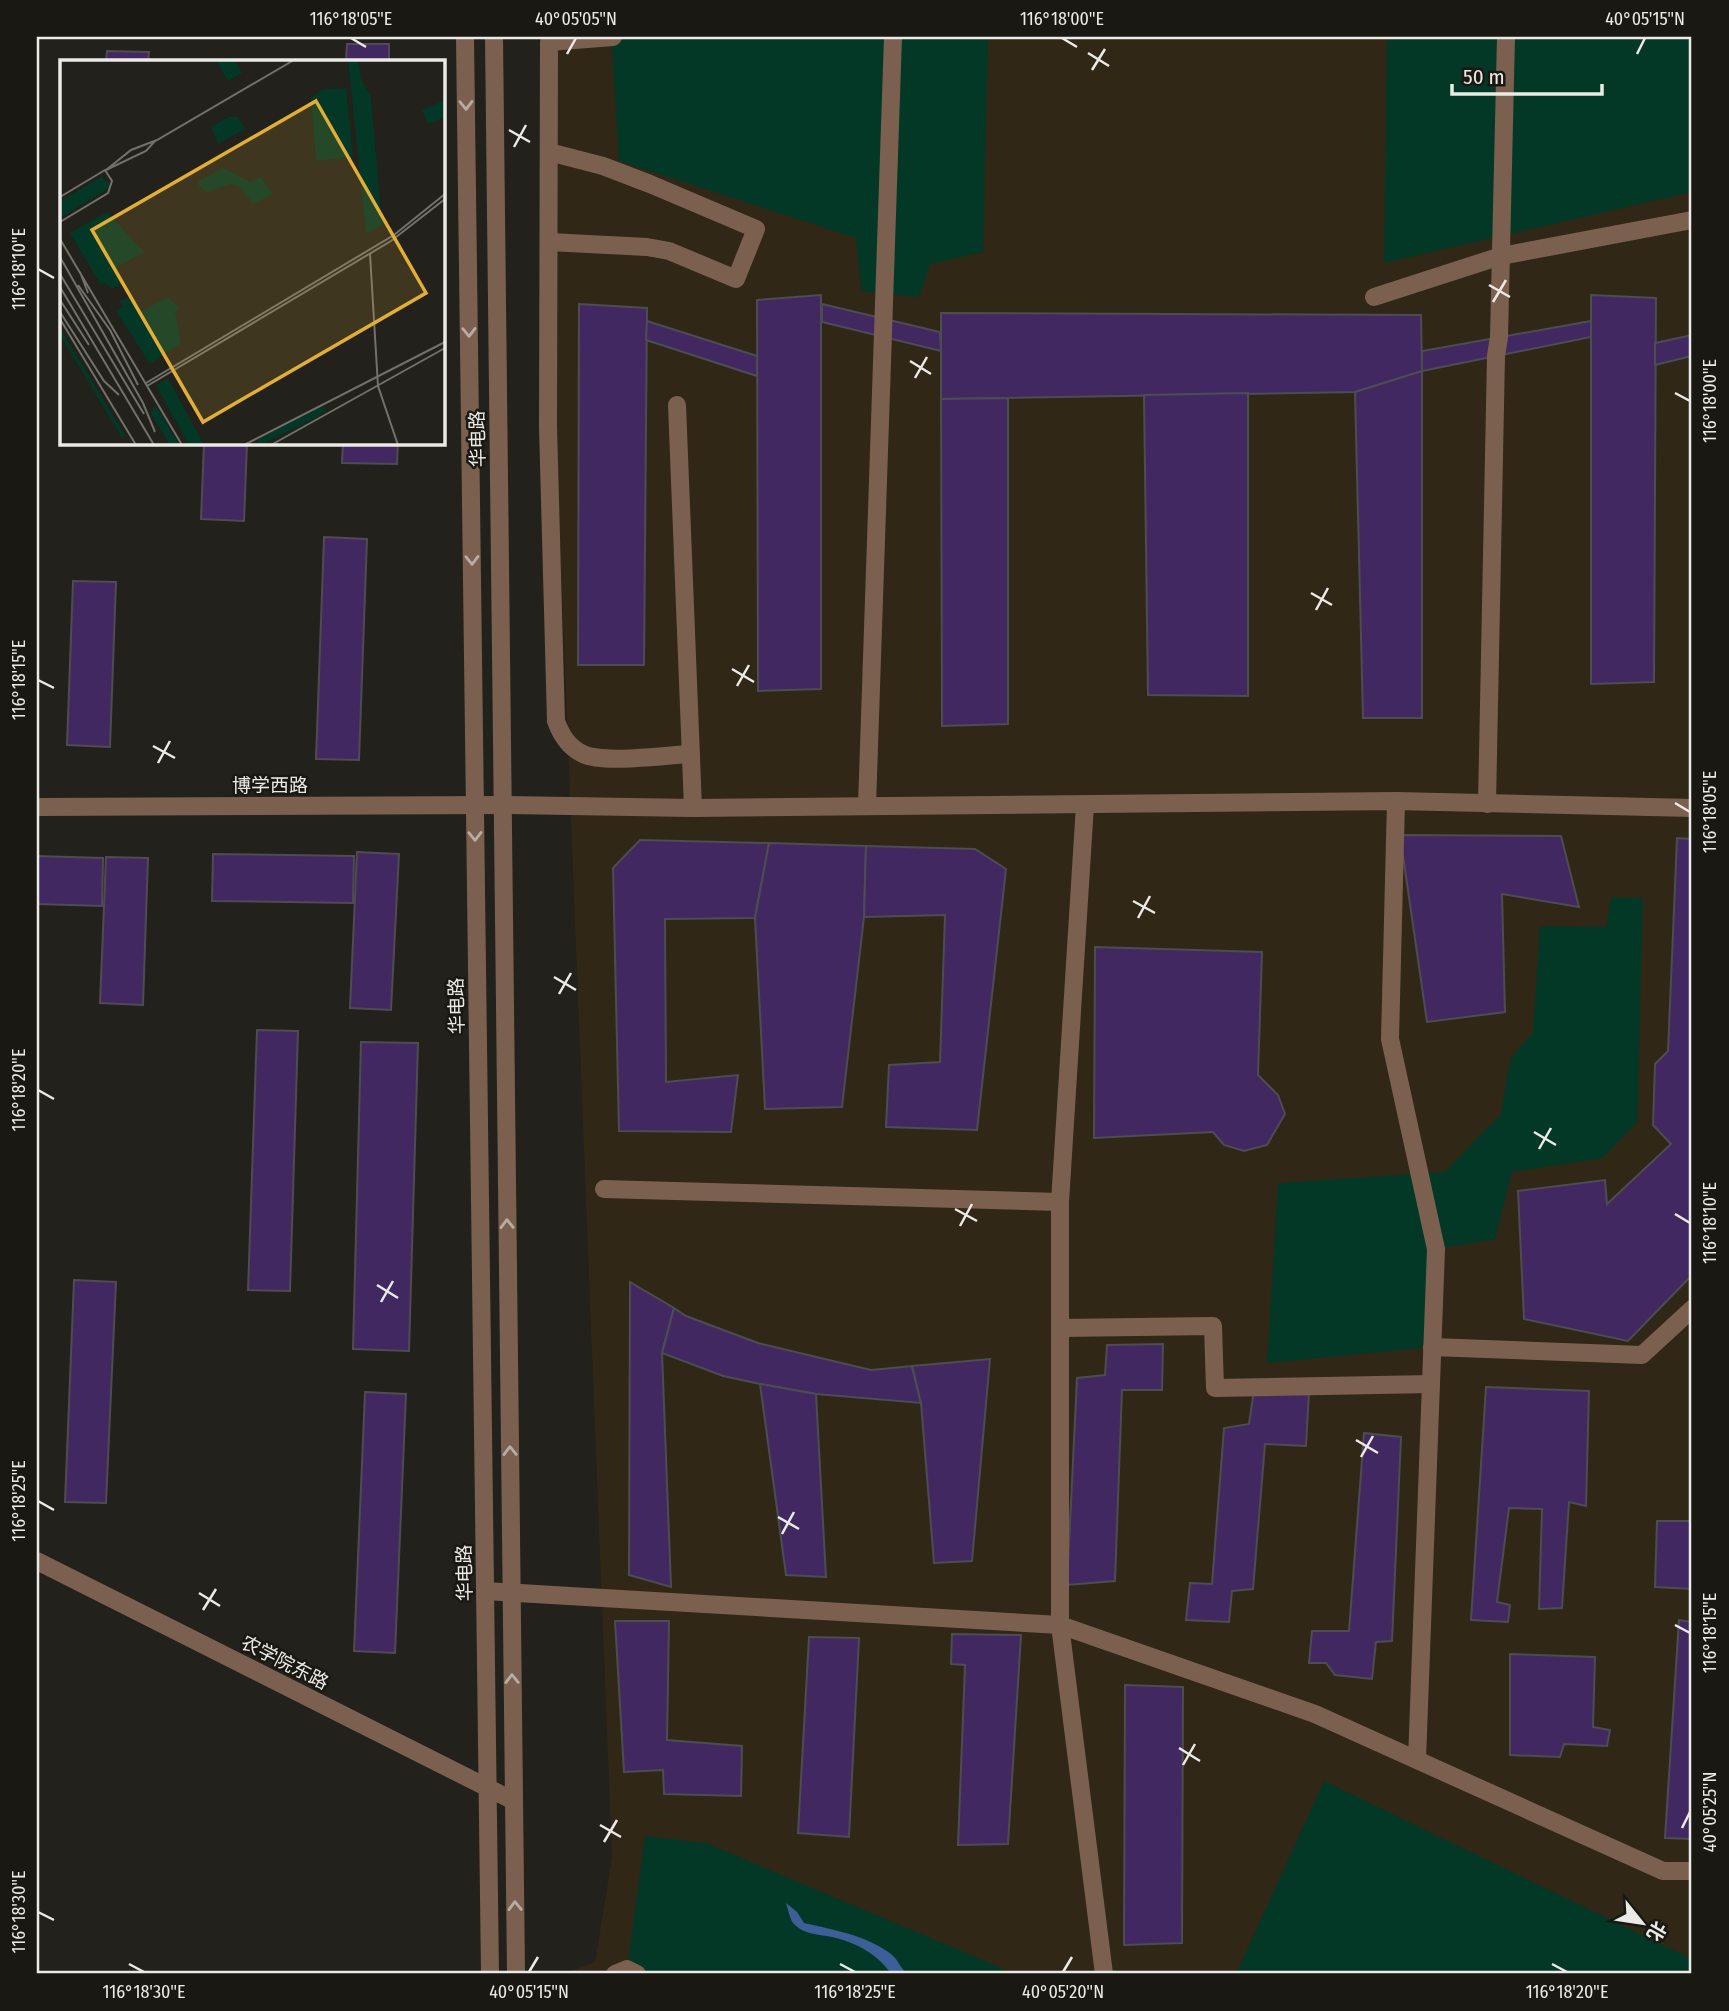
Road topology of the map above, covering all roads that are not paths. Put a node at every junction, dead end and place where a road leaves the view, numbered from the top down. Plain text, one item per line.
1 (465, 37) edge
2 (494, 37) edge
3 (612, 37) edge
4 (893, 37) edge
5 (1506, 37) edge
6 (549, 152) junction
7 (1692, 220) edge
8 (549, 242) junction
9 (1501, 256) junction
10 (1374, 297) dead end
11 (677, 405) dead end
12 (691, 754) junction
13 (1396, 801) junction
14 (1487, 804) junction
15 (475, 805) junction
16 (502, 805) junction
17 (1085, 805) junction
18 (867, 806) junction
19 (37, 807) edge
20 (693, 808) junction
21 (1692, 808) edge
22 (604, 1189) dead end
23 (1060, 1202) junction
24 (1692, 1309) edge
25 (1060, 1328) junction
26 (1432, 1347) junction
27 (1431, 1384) junction
28 (37, 1561) edge
29 (485, 1591) junction
30 (511, 1592) junction
31 (1060, 1625) junction
32 (1417, 1760) junction
33 (487, 1787) junction
34 (514, 1801) junction
35 (1692, 1871) edge
36 (490, 1974) edge
37 (516, 1974) edge
38 (615, 1974) edge
39 (637, 1974) edge
40 (1104, 1974) edge

1 -> 15 street, 华电路
2 - 16 street, 华电路
3 - 6 street
4 - 18 street
5 - 9 street
6 - 8 street
6 - 8 street
7 - 9 street
8 - 12 street
9 - 10 street
9 - 14 street
11 - 12 street
12 - 20 street
13 - 14 street, 博学西路
13 - 17 street, 博学西路
13 - 26 street
14 - 21 street, 博学西路
15 - 16 street, 博学西路
15 - 19 street, 博学西路
15 -> 29 street, 华电路
16 - 20 street, 博学西路
30 -> 16 street, 华电路
17 - 18 street, 博学西路
17 - 23 street
18 - 20 street, 博学西路
22 - 23 street
23 - 25 street
24 - 26 street
25 - 27 street
25 - 31 street
26 - 27 street
27 - 32 street
28 - 33 street, 农学院东路
29 - 30 street
29 - 33 street, 华电路
30 - 31 street
34 -> 30 street, 华电路
31 - 32 street
31 - 40 street
32 - 35 street
33 - 34 street, 农学院东路
33 - 36 street, 华电路
37 -> 34 street, 华电路
38 - 39 street

